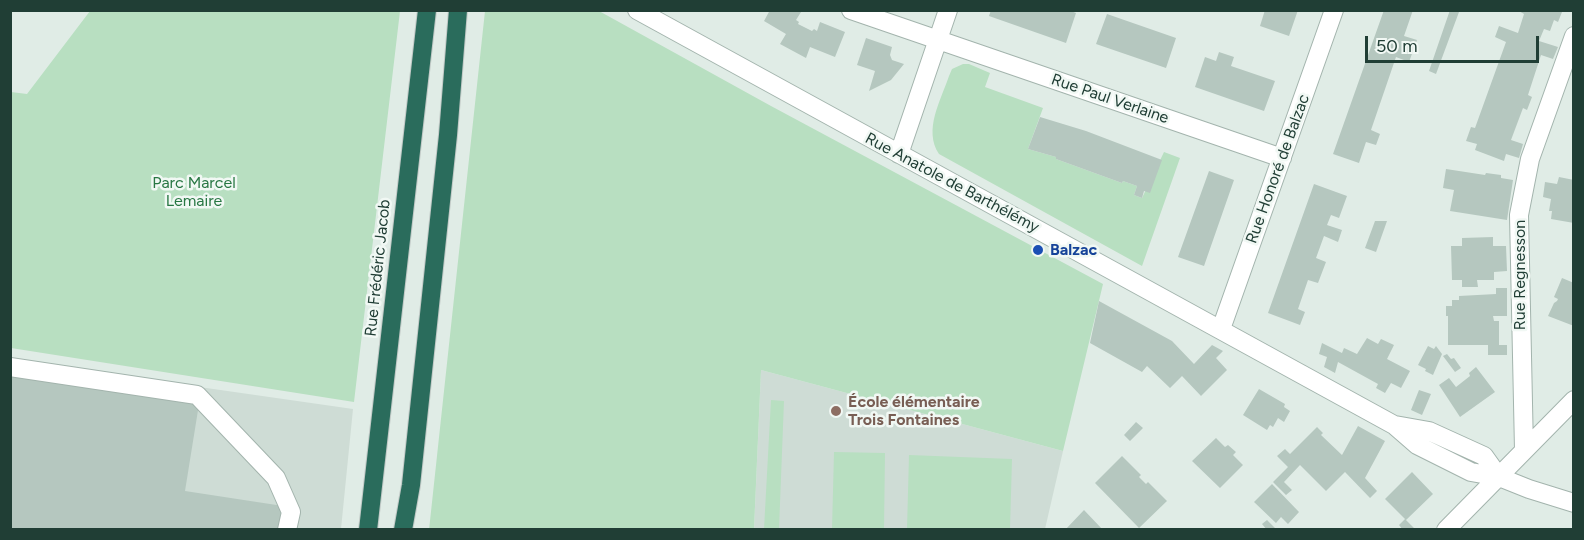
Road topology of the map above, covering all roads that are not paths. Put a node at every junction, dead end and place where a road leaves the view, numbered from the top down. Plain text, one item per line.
1 (425, 10) edge
2 (458, 10) edge
3 (468, 10) edge
4 (637, 10) edge
5 (851, 10) edge
6 (948, 10) edge
7 (1334, 10) edge
8 (1574, 36) edge
9 (939, 40) junction
10 (448, 135) junction
11 (898, 154) junction
12 (1282, 158) junction
13 (1221, 328) junction
14 (10, 367) edge
15 (1574, 400) edge
16 (1524, 450) junction
17 (1499, 477) junction
18 (411, 485) junction
19 (1574, 503) edge
20 (287, 530) edge
21 (368, 530) edge
22 (403, 530) edge
23 (407, 530) edge
24 (1446, 530) edge

1 - 21 highway, Rue Frédéric Jacob
2 - 10 highway
3 - 10 highway
4 - 11 street, Rue Anatole de Barthélémy
5 - 9 street, Rue Paul Verlaine
6 - 9 street
7 - 12 street, Rue Honoré de Balzac
8 - 16 street, Rue Regnesson
9 - 11 street
9 - 12 street, Rue Paul Verlaine
10 - 18 highway
11 - 13 street, Rue Anatole de Barthélémy
12 - 13 street, Rue Honoré de Balzac
13 - 17 street, Rue Anatole de Barthélémy
14 - 20 street
15 - 16 street
16 - 17 street
17 - 19 street
17 - 24 street
18 - 22 highway
18 - 23 highway

